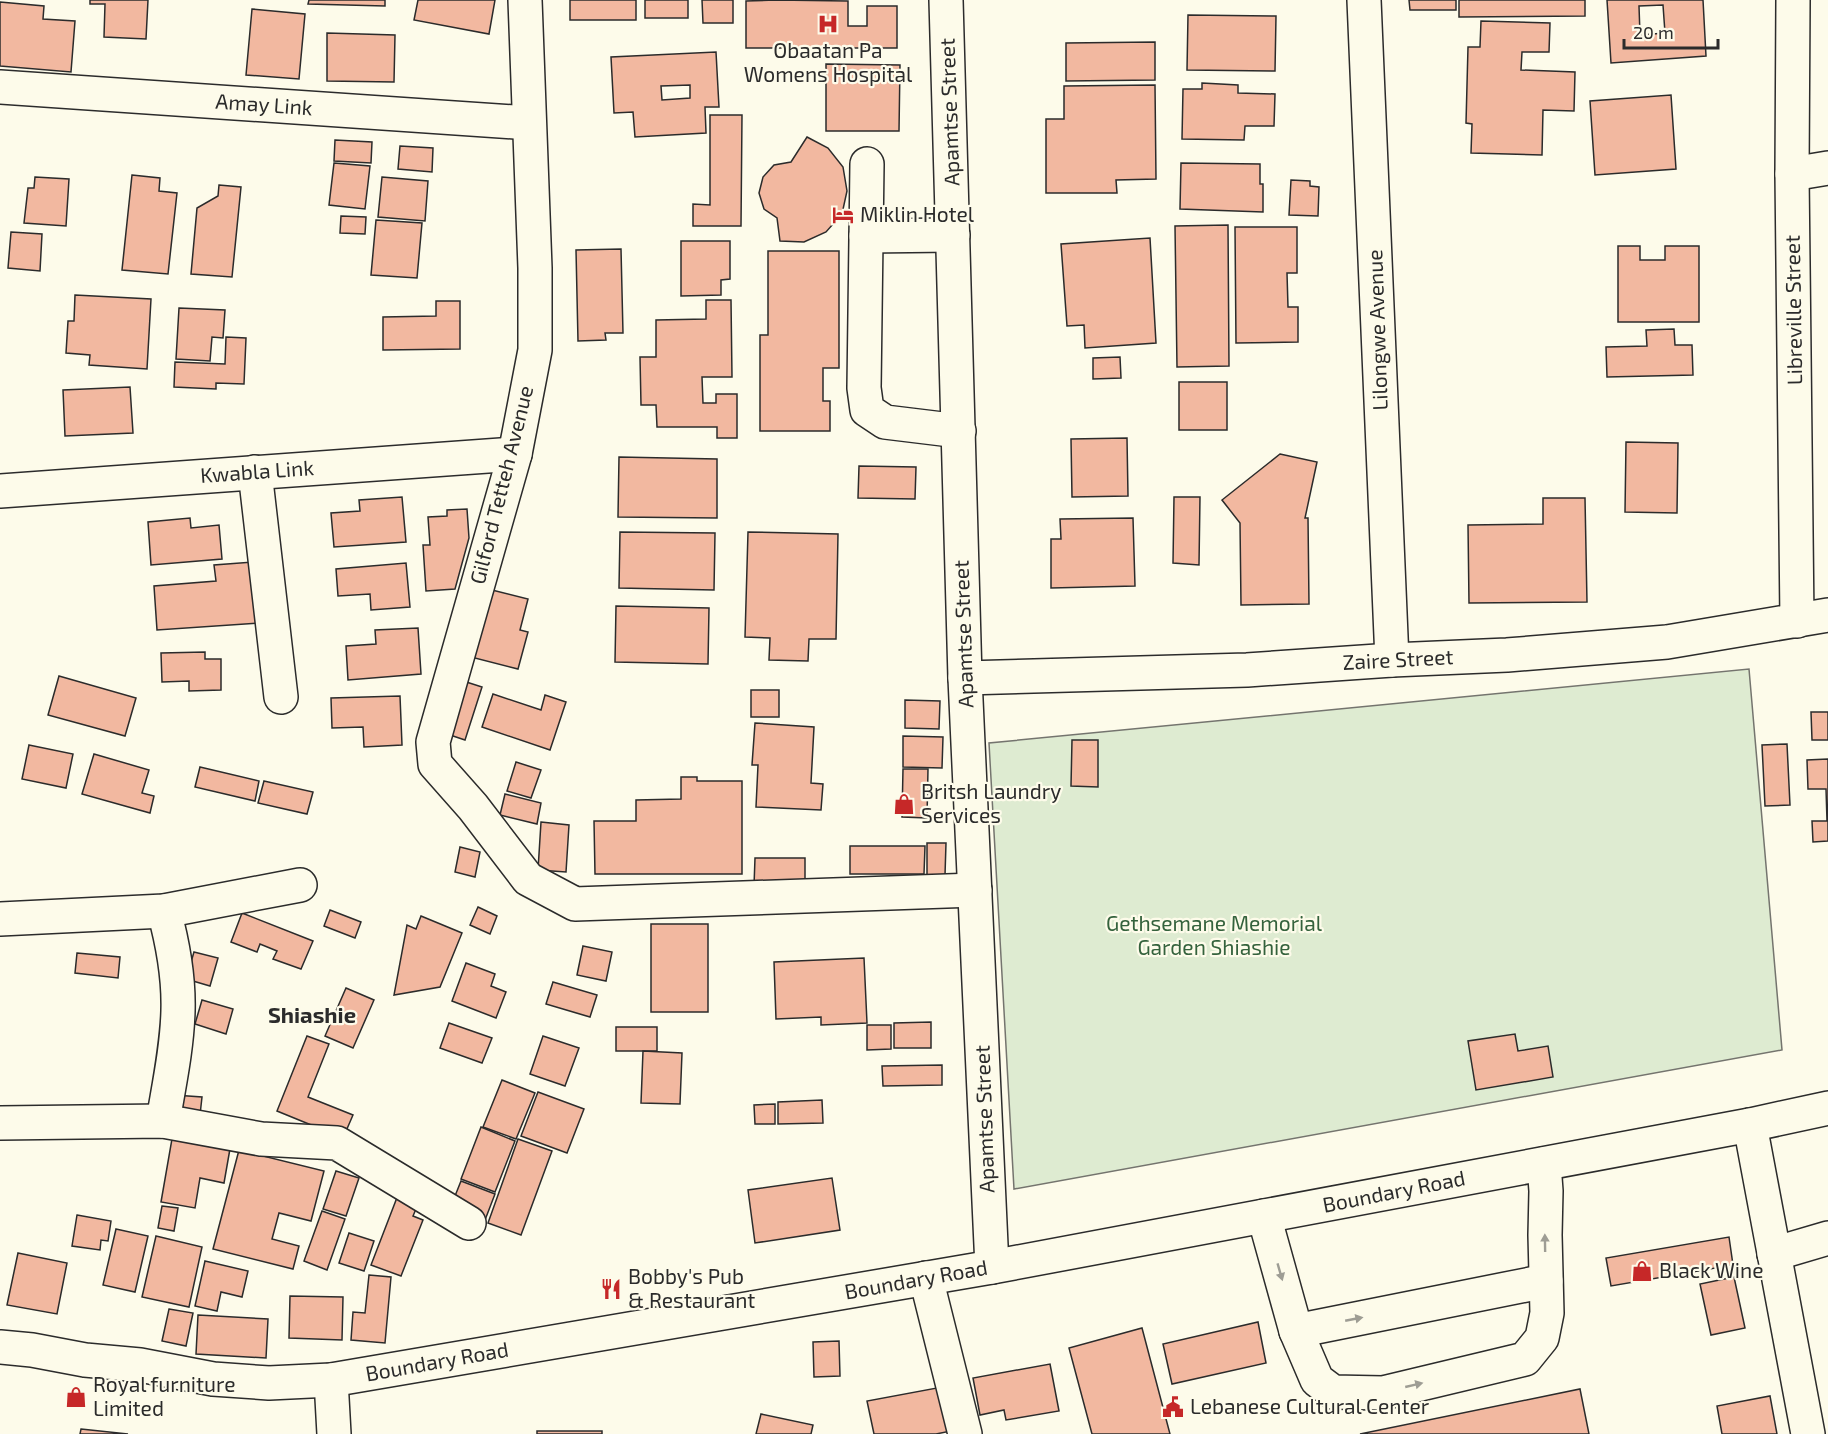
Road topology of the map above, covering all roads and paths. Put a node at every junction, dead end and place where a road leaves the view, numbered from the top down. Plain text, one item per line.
1 (525, 0) edge
2 (946, 0) edge
3 (1364, 0) edge
4 (1793, 0) edge
5 (0, 87) edge
6 (529, 123) junction
7 (867, 164) dead end
8 (1828, 168) edge
9 (1792, 174) junction
10 (953, 235) junction
11 (866, 236) junction
12 (959, 430) junction
13 (515, 453) junction
14 (255, 472) junction
15 (0, 491) edge
16 (1813, 618) edge
17 (1392, 660) junction
18 (965, 678) junction
19 (281, 697) dead end
20 (300, 885) dead end
21 (975, 890) junction
22 (164, 911) junction
23 (0, 919) edge
24 (1828, 1108) edge
25 (163, 1120) junction
26 (0, 1123) edge
27 (1750, 1125) junction
28 (1544, 1164) junction
29 (1264, 1216) junction
30 (469, 1223) dead end
31 (1828, 1238) edge
32 (1774, 1254) junction
33 (992, 1267) junction
34 (926, 1278) junction
35 (1546, 1281) junction
36 (1296, 1331) junction
37 (0, 1347) edge
38 (332, 1380) junction
39 (334, 1434) edge
40 (965, 1434) edge
41 (1808, 1434) edge

1 - 6 street, Gilford Tetteh Avenue
2 - 10 street, Apamtse Street
3 - 17 street, Lilongwe Avenue
4 - 9 street, Libreville Street
5 - 6 street, Amay Link
6 - 13 street, Gilford Tetteh Avenue
7 - 11 street
8 - 9 street
9 - 16 street, Libreville Street
10 - 11 street
10 - 12 street, Apamtse Street
11 - 12 street
12 - 18 street, Apamtse Street
13 - 14 street, Kwabla Link
13 - 21 street, Gilford Tetteh Avenue
14 - 15 street, Kwabla Link
14 - 19 street
16 - 17 street, Zaire Street
17 - 18 street, Zaire Street
18 - 21 street, Apamtse Street
20 - 22 street
21 - 33 street, Apamtse Street
22 - 23 street
22 - 25 street
24 - 27 street, Boundary Road
25 - 26 street
25 - 30 street
27 - 28 street, Boundary Road
27 - 32 street
28 - 29 street, Boundary Road
35 -> 28 street
29 - 33 street, Boundary Road
29 -> 36 street
31 - 32 street
32 - 41 street
33 - 34 street, Boundary Road
34 - 38 street, Boundary Road
34 - 40 street
36 -> 35 street
36 -> 35 street
37 - 38 street, Boundary Road
38 - 39 street

